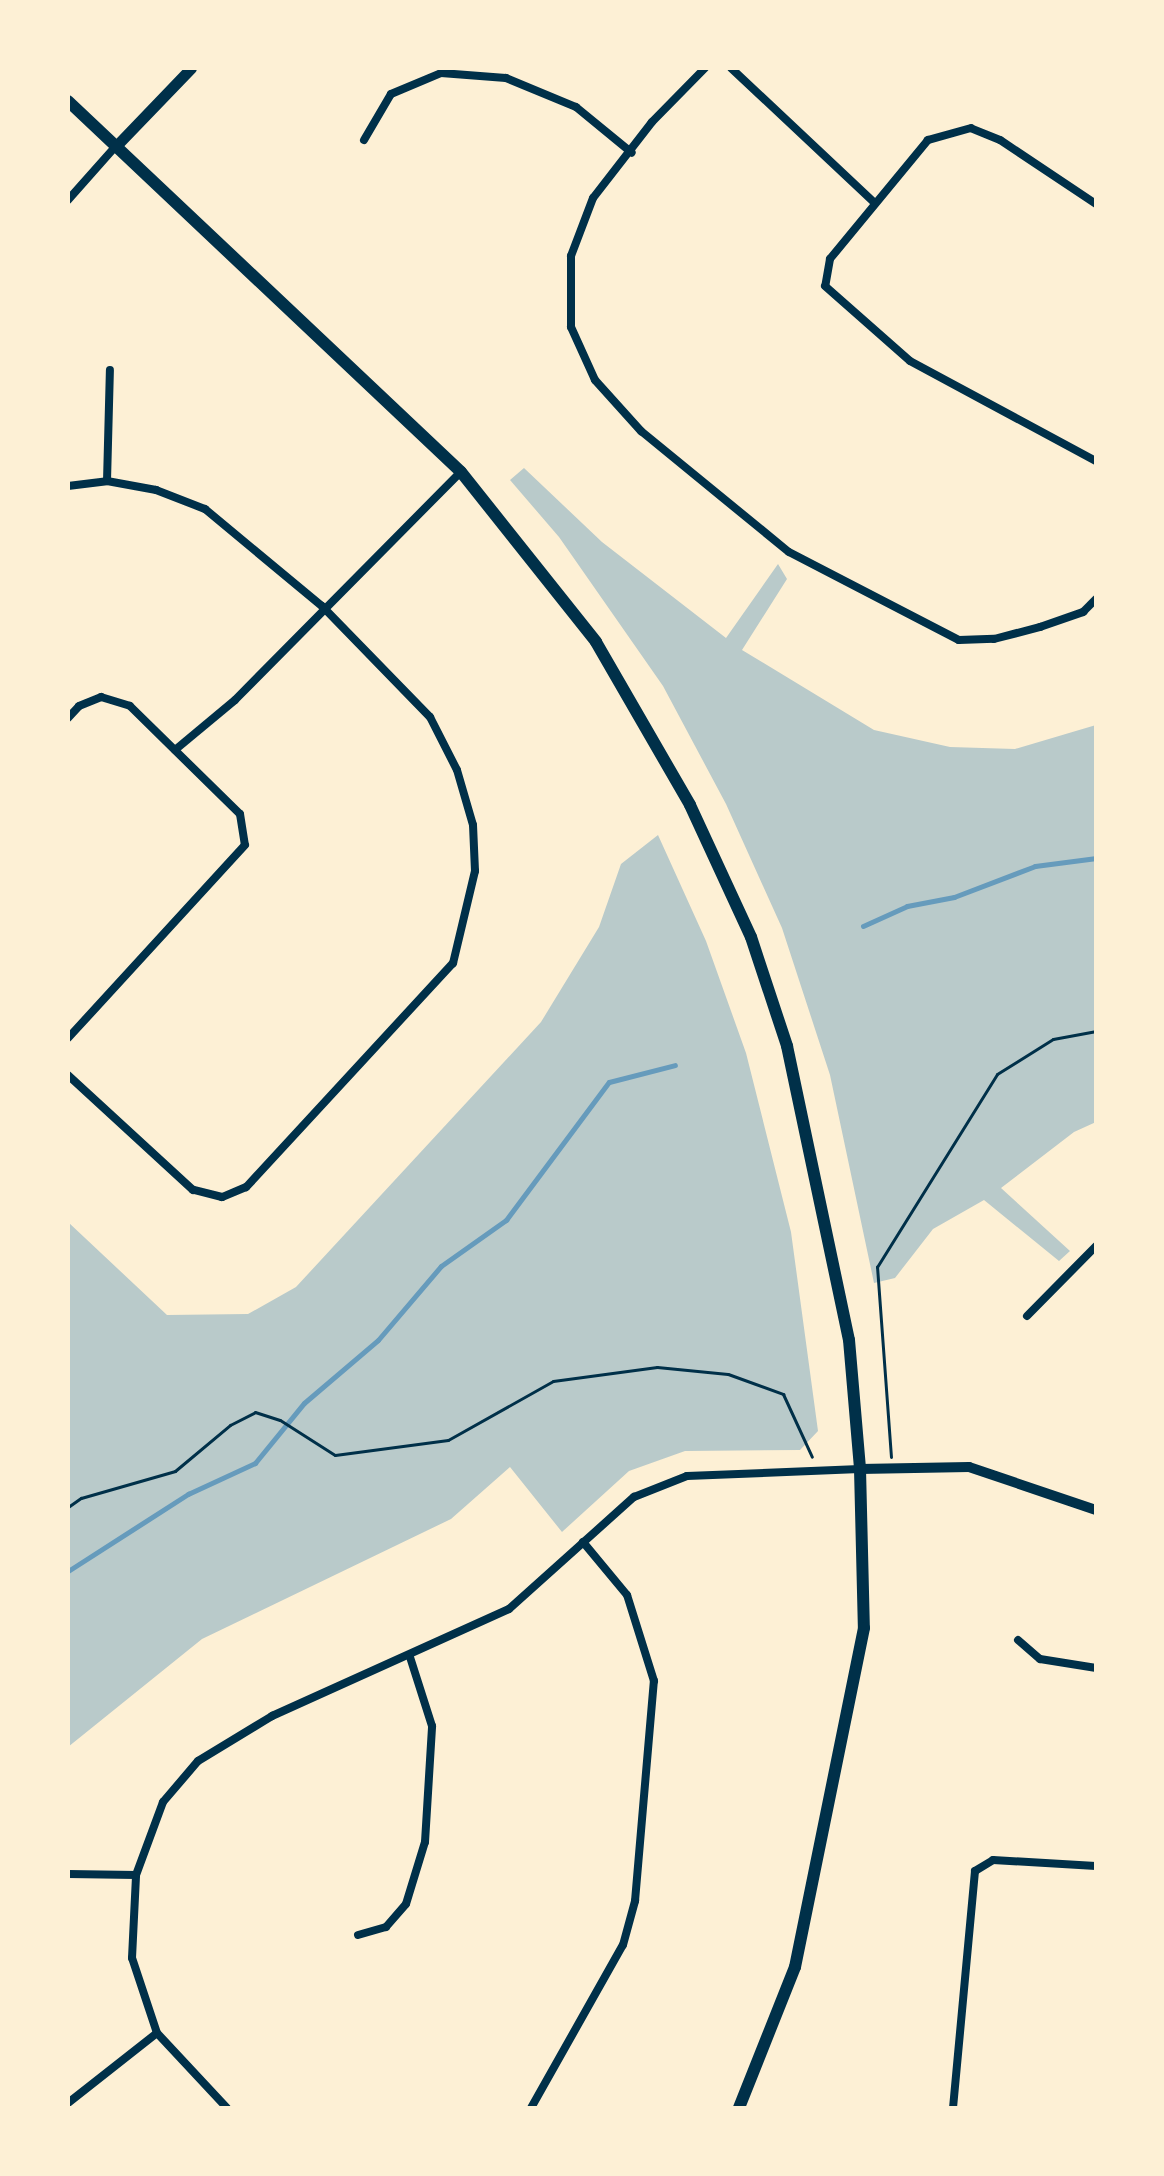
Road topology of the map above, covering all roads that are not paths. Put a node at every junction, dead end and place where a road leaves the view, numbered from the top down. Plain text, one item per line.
1 (191, 68) edge
2 (705, 68) edge
3 (731, 68) edge
4 (68, 101) edge
5 (364, 140) dead end
6 (116, 146) junction
7 (632, 153) junction
8 (68, 200) edge
9 (875, 203) junction
10 (1096, 204) edge
11 (110, 370) dead end
12 (1096, 461) edge
13 (461, 472) junction
14 (107, 481) junction
15 (68, 486) edge
16 (1096, 599) edge
17 (322, 606) junction
18 (68, 718) edge
19 (175, 750) junction
20 (68, 1038) edge
21 (68, 1075) edge
22 (1096, 1246) edge
23 (1027, 1316) dead end
24 (860, 1469) junction
25 (1096, 1510) edge
26 (583, 1542) junction
27 (1018, 1640) dead end
28 (410, 1657) junction
29 (1096, 1668) edge
30 (1096, 1866) edge
31 (68, 1874) edge
32 (136, 1875) junction
33 (358, 1935) dead end
34 (157, 2033) junction
35 (68, 2103) edge
36 (227, 2108) edge
37 (531, 2108) edge
38 (739, 2108) edge
39 (953, 2108) edge

1 - 6 main road
2 - 7 street
3 - 9 street
4 - 6 main road
5 - 7 street
6 - 8 street
6 - 13 main road
7 - 16 street
9 - 10 street
9 - 12 street
11 - 14 street
13 - 17 street
13 - 24 main road
14 - 15 street
14 - 17 street
17 - 19 street
17 - 21 street
18 - 19 street
19 - 20 street
22 - 23 street
24 - 25 street
24 - 26 street
24 - 38 main road
26 - 28 street
26 - 37 street
27 - 29 street
28 - 32 street
28 - 33 street
30 - 39 street
31 - 32 street
32 - 34 street
34 - 35 street
34 - 36 street

